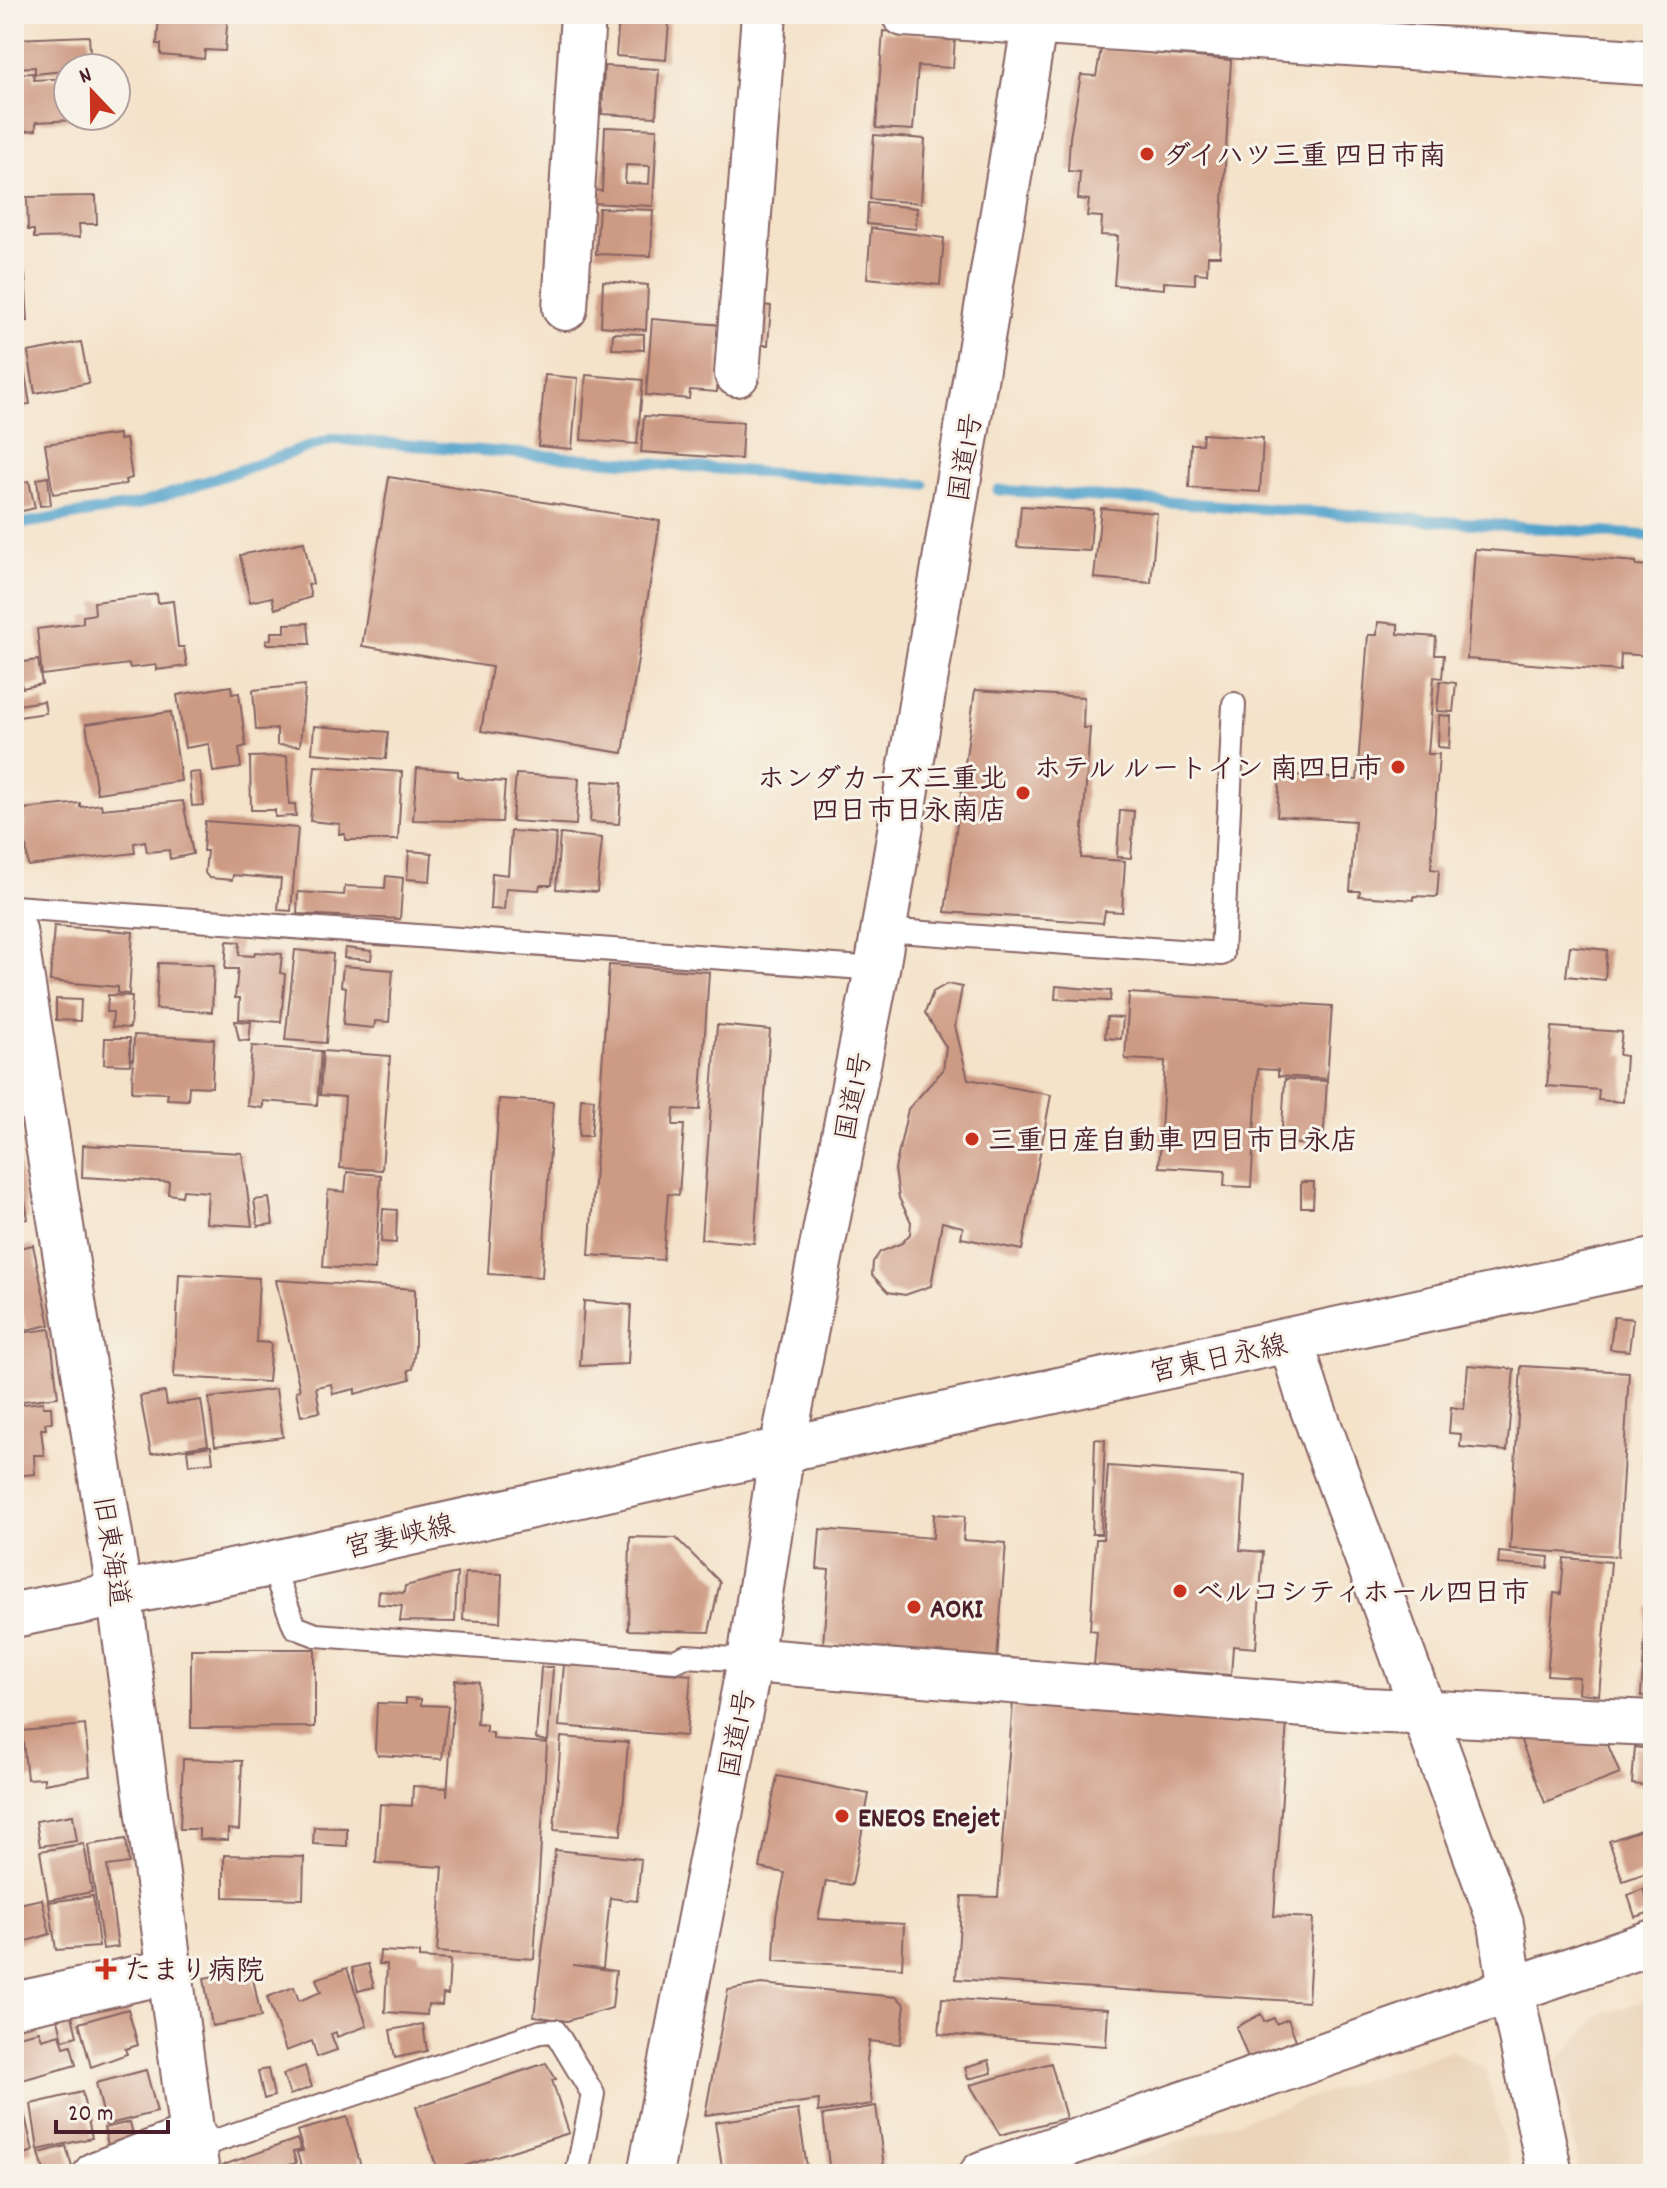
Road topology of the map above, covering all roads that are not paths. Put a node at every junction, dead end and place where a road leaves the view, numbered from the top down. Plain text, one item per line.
1 (583, 14) edge
2 (764, 14) edge
3 (904, 14) edge
4 (1035, 18) edge
5 (1653, 63) edge
6 (565, 308) dead end
7 (737, 374) dead end
8 (1234, 704) dead end
9 (14, 907) edge
10 (14, 930) edge
11 (880, 950) junction
12 (1653, 1261) edge
13 (1291, 1341) junction
14 (782, 1450) junction
15 (271, 1564) junction
16 (119, 1591) junction
17 (14, 1615) edge
18 (750, 1660) junction
19 (1425, 1711) junction
20 (1653, 1723) edge
21 (1653, 1942) edge
22 (171, 1971) junction
23 (1511, 1990) junction
24 (14, 2005) edge
25 (195, 2153) edge
26 (96, 2174) edge
27 (577, 2174) edge
28 (650, 2174) edge
29 (982, 2174) edge
30 (1550, 2174) edge

1 - 6 main road
2 - 7 main road
3 - 4 main road
4 - 5 main road
4 - 11 main road, 国道1号
8 - 11 lane
9 - 11 lane
10 - 16 main road, 旧東海道
11 - 14 main road, 国道1号
12 - 13 main road, 宮東日永線
13 - 14 main road, 宮東日永線
13 - 19 main road
14 - 15 main road, 宮妻峡線
14 - 18 main road, 国道1号
15 - 16 main road, 宮妻峡線
15 - 18 lane
16 - 17 main road, 宮妻峡線
16 - 22 main road, 旧東海道
18 - 19 main road
18 - 28 main road, 国道1号
19 - 20 main road
19 - 23 main road
21 - 23 main road
22 - 24 main road
22 - 25 main road, 旧東海道
23 - 29 main road
23 - 30 main road
25 - 26 main road
25 - 27 lane

